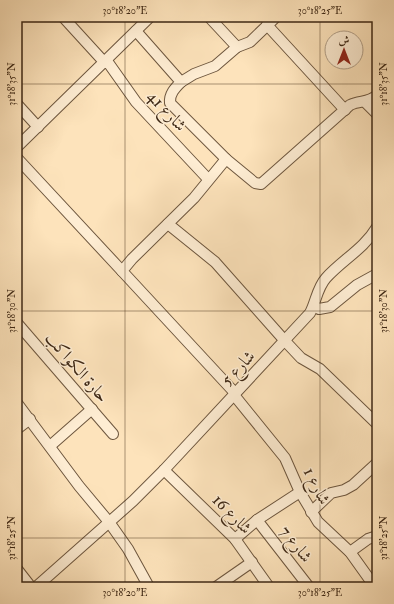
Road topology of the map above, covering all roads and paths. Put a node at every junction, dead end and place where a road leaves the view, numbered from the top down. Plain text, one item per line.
1 (63, 17) edge
2 (150, 17) edge
3 (209, 17) edge
4 (276, 17) edge
5 (267, 25) junction
6 (136, 31) junction
7 (237, 47) junction
8 (106, 62) junction
9 (181, 82) junction
10 (377, 95) edge
11 (366, 102) junction
12 (17, 104) edge
13 (345, 110) junction
14 (377, 114) edge
15 (38, 127) junction
16 (17, 147) edge
17 (17, 158) edge
18 (226, 159) junction
19 (208, 179) junction
20 (168, 224) junction
21 (377, 227) edge
22 (122, 271) junction
23 (377, 274) edge
24 (314, 306) junction
25 (17, 323) edge
26 (284, 341) junction
27 (235, 394) junction
28 (17, 403) edge
29 (92, 409) junction
30 (30, 419) junction
31 (377, 424) edge
32 (17, 429) edge
33 (113, 434) dead end
34 (50, 446) junction
35 (377, 463) edge
36 (164, 470) junction
37 (300, 492) junction
38 (311, 512) junction
39 (257, 520) junction
40 (109, 522) junction
41 (377, 536) edge
42 (235, 539) junction
43 (350, 552) junction
44 (252, 562) junction
45 (17, 568) edge
46 (31, 587) edge
47 (36, 587) edge
48 (149, 587) edge
49 (216, 587) edge
50 (269, 587) edge
51 (309, 587) edge
52 (376, 587) edge

1 - 8 street, شارع 41
2 - 6 street
3 - 7 street
4 - 5 street
5 - 7 street
5 - 13 street
6 - 8 street
6 - 9 street
7 - 9 street
8 - 15 street
8 - 19 street, شارع 41
9 - 18 street
10 - 11 street
11 - 13 street
11 - 14 street
12 - 15 street
13 - 18 street
15 - 16 street
17 - 22 street, شارع 1
18 - 19 street
19 - 20 street
20 - 22 street
20 - 26 street
21 - 24 street, شارع 5
22 - 27 street, شارع 1
23 - 24 street
24 - 26 street, شارع 5
25 - 29 street, حارة الكواكب
26 - 27 street, شارع 5
26 - 31 street
27 - 36 street, شارع 5
27 - 37 street, شارع 1
28 - 30 street
29 - 33 street, حارة الكواكب
29 - 34 street
30 - 32 street
30 - 34 street
34 - 40 street
35 - 38 street
36 - 40 street, شارع 5
36 - 42 street, شارع 16
37 - 38 street, شارع 1
37 - 39 street
38 - 43 street, شارع 1
39 - 42 street
39 - 51 street, شارع 7
40 - 47 street, شارع 5
40 - 48 street
41 - 43 street
42 - 44 street, شارع 16
43 - 52 street, شارع 1
44 - 49 street
44 - 50 street, شارع 16
45 - 46 street

